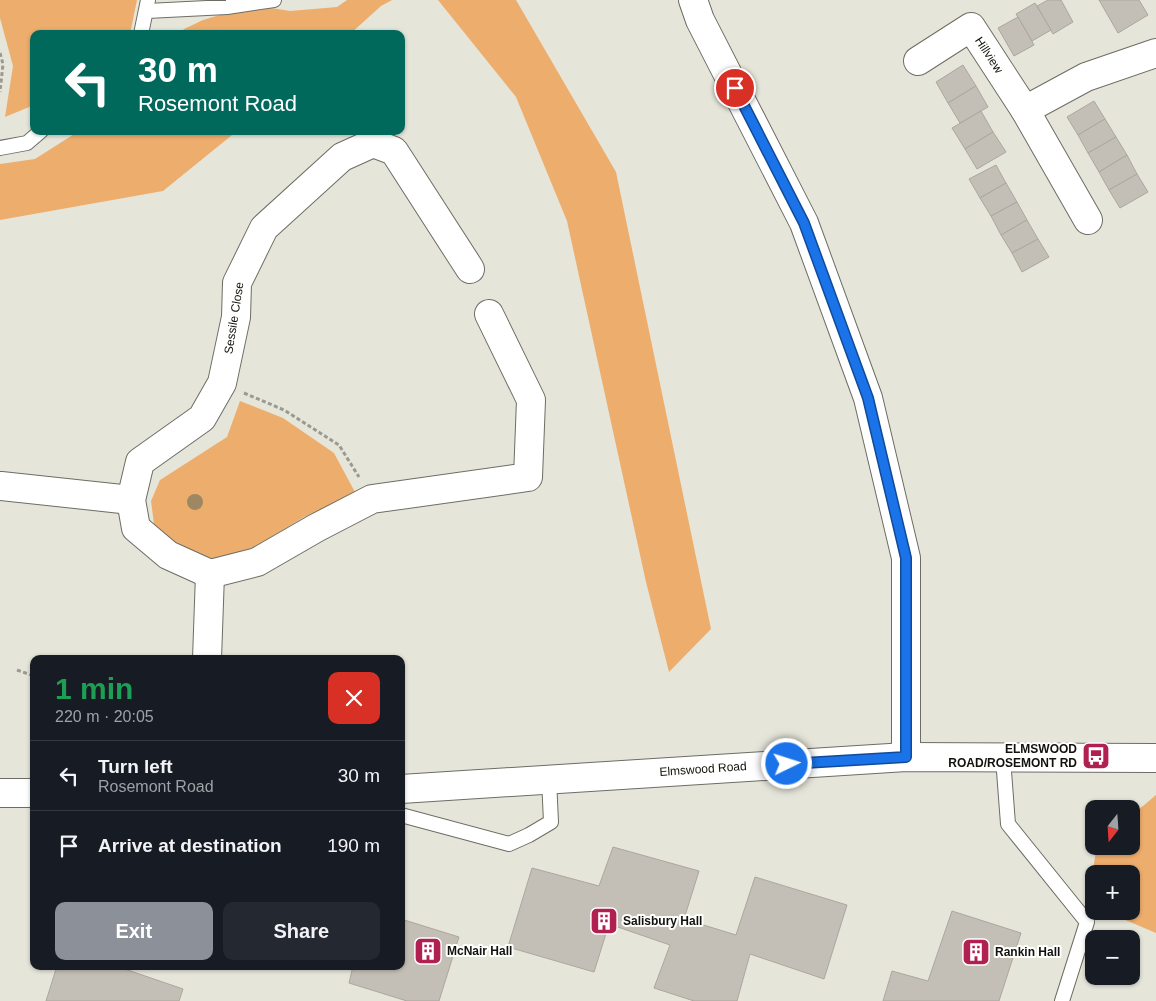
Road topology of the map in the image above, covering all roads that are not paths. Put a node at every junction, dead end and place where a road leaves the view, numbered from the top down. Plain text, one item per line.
1 (274, 0) edge
2 (693, 0) edge
3 (148, 5) edge
4 (142, 30) edge
5 (1156, 53) edge
6 (918, 61) dead end
7 (1025, 110) junction
8 (36, 135) edge
9 (0, 148) edge
10 (1088, 220) dead end
11 (470, 269) dead end
12 (489, 314) dead end
13 (1, 486) edge
14 (131, 500) junction
15 (210, 574) junction
16 (208, 655) edge
17 (906, 757) junction
18 (1003, 758) junction
19 (1156, 758) edge
20 (549, 779) junction
21 (405, 789) edge
22 (30, 792) edge
23 (0, 793) edge
24 (405, 815) edge
25 (1062, 1001) edge

1 - 3 lane
2 - 17 street
3 - 4 lane
5 - 7 street
6 - 7 street, Hillview
7 - 10 street, Hillview
8 - 9 lane
11 - 14 street, Sessile Close
12 - 15 street
13 - 14 street
14 - 15 street, Sessile Close
15 - 16 street
17 - 18 street, Elmswood Road
17 - 20 street, Elmswood Road
18 - 19 street, Elmswood Road
18 - 25 lane
20 - 21 street, Elmswood Road
20 - 24 lane
22 - 23 street

